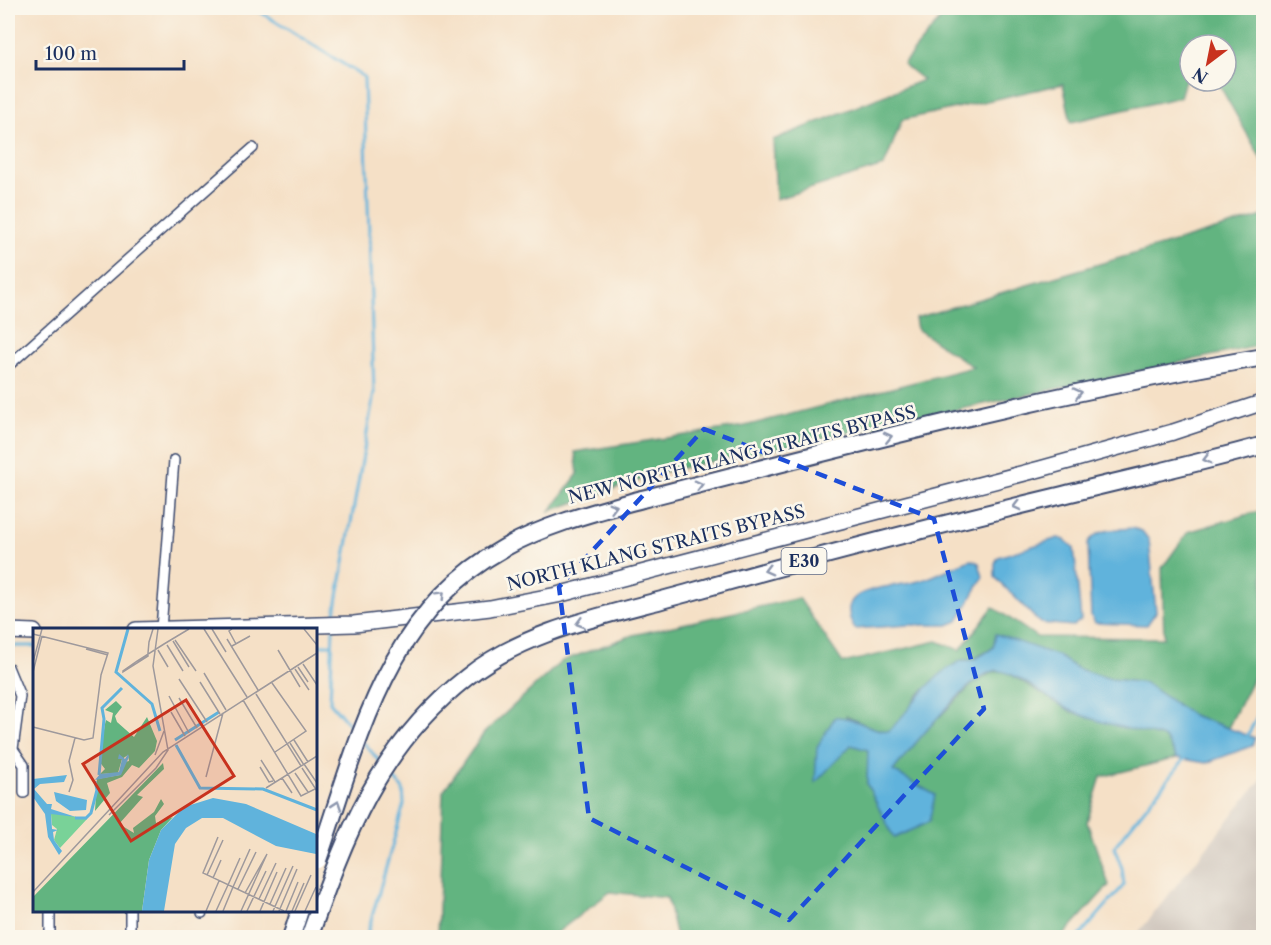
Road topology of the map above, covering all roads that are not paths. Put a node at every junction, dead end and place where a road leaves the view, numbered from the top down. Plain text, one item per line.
1 (253, 148) dead end
2 (1263, 357) edge
3 (8, 366) edge
4 (1263, 402) edge
5 (1263, 412) edge
6 (1173, 432) junction
7 (1263, 445) edge
8 (174, 460) dead end
9 (156, 628) edge
10 (257, 628) edge
11 (8, 631) edge
12 (33, 632) edge
13 (8, 667) edge
14 (24, 793) dead end
15 (316, 865) edge
16 (50, 912) edge
17 (130, 912) edge
18 (299, 912) edge
19 (50, 938) edge
20 (130, 938) edge
21 (291, 938) edge
22 (309, 938) edge

1 - 3 street
15 -> 2 highway, NEW NORTH KLANG STRAITS BYPASS, bridge
4 - 6 highway, NORTH KLANG STRAITS BYPASS
5 - 6 highway, NORTH KLANG STRAITS BYPASS
6 - 10 highway, NORTH KLANG STRAITS BYPASS
7 -> 22 highway, E30
8 - 9 street
11 - 12 highway
13 - 14 street
16 - 19 street
17 - 20 street
18 - 21 highway

